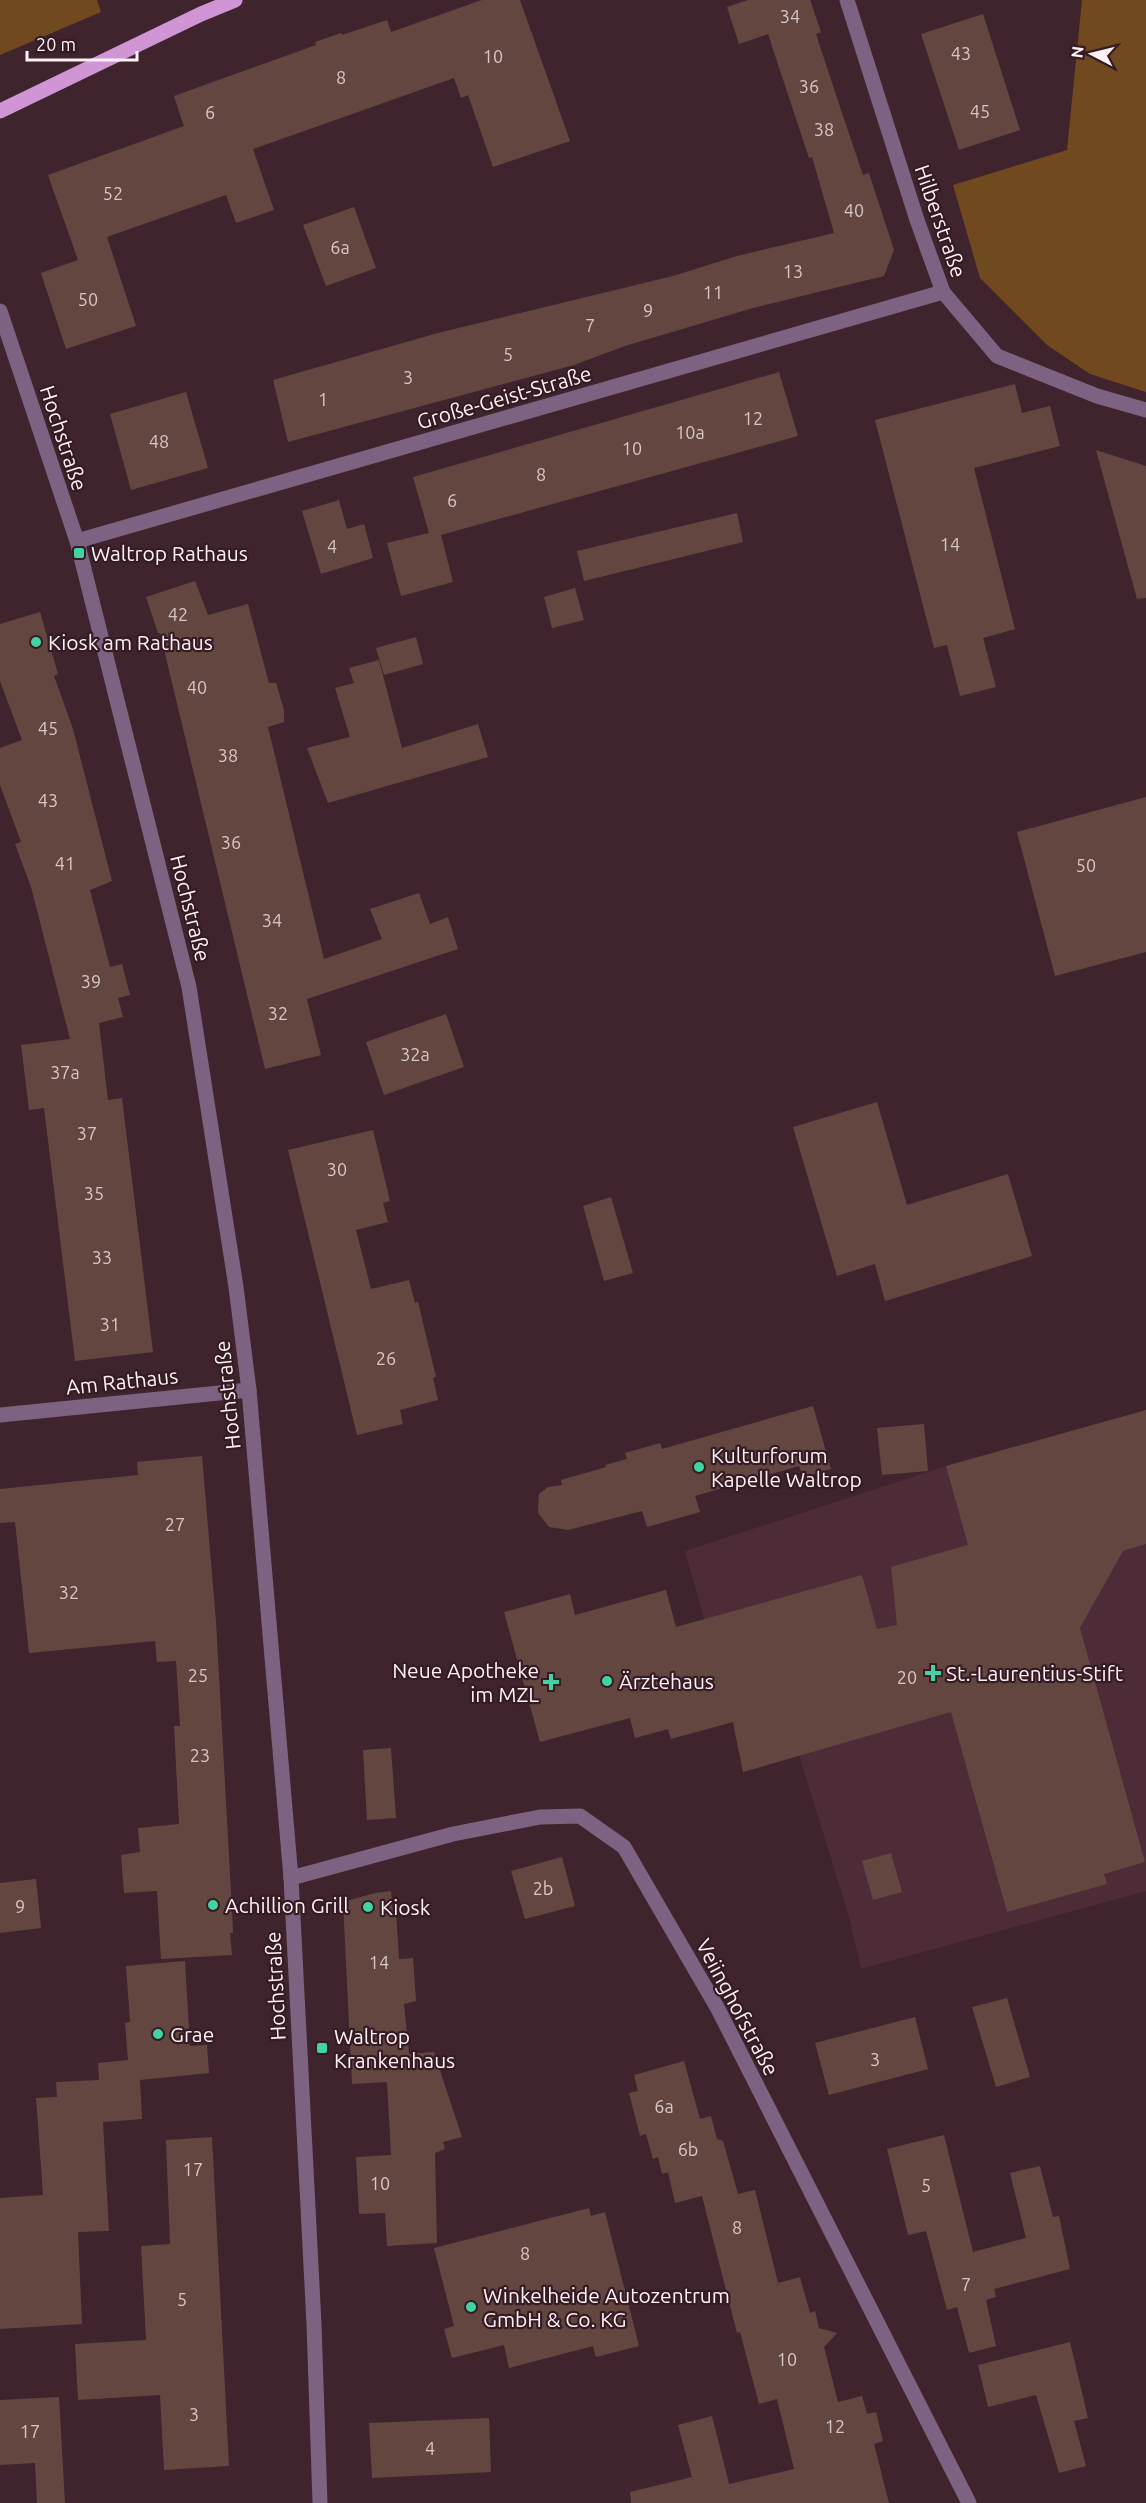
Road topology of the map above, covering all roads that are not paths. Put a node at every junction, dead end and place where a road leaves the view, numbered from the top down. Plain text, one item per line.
1 (235, 0) edge
2 (847, 0) edge
3 (0, 111) edge
4 (942, 292) junction
5 (0, 311) edge
6 (1146, 410) edge
7 (76, 541) junction
8 (249, 1390) junction
9 (0, 1415) edge
10 (291, 1878) junction
11 (320, 2503) edge
12 (969, 2503) edge

1 - 3 main road
2 - 4 street, Hilberstraße
4 - 6 street, Hilberstraße
4 - 7 street, Große-Geist-Straße
5 - 7 street, Hochstraße
7 - 8 street, Hochstraße
8 - 9 street, Am Rathaus
8 - 10 street, Hochstraße
10 - 11 street, Hochstraße
10 - 12 street, Veiinghofstraße

